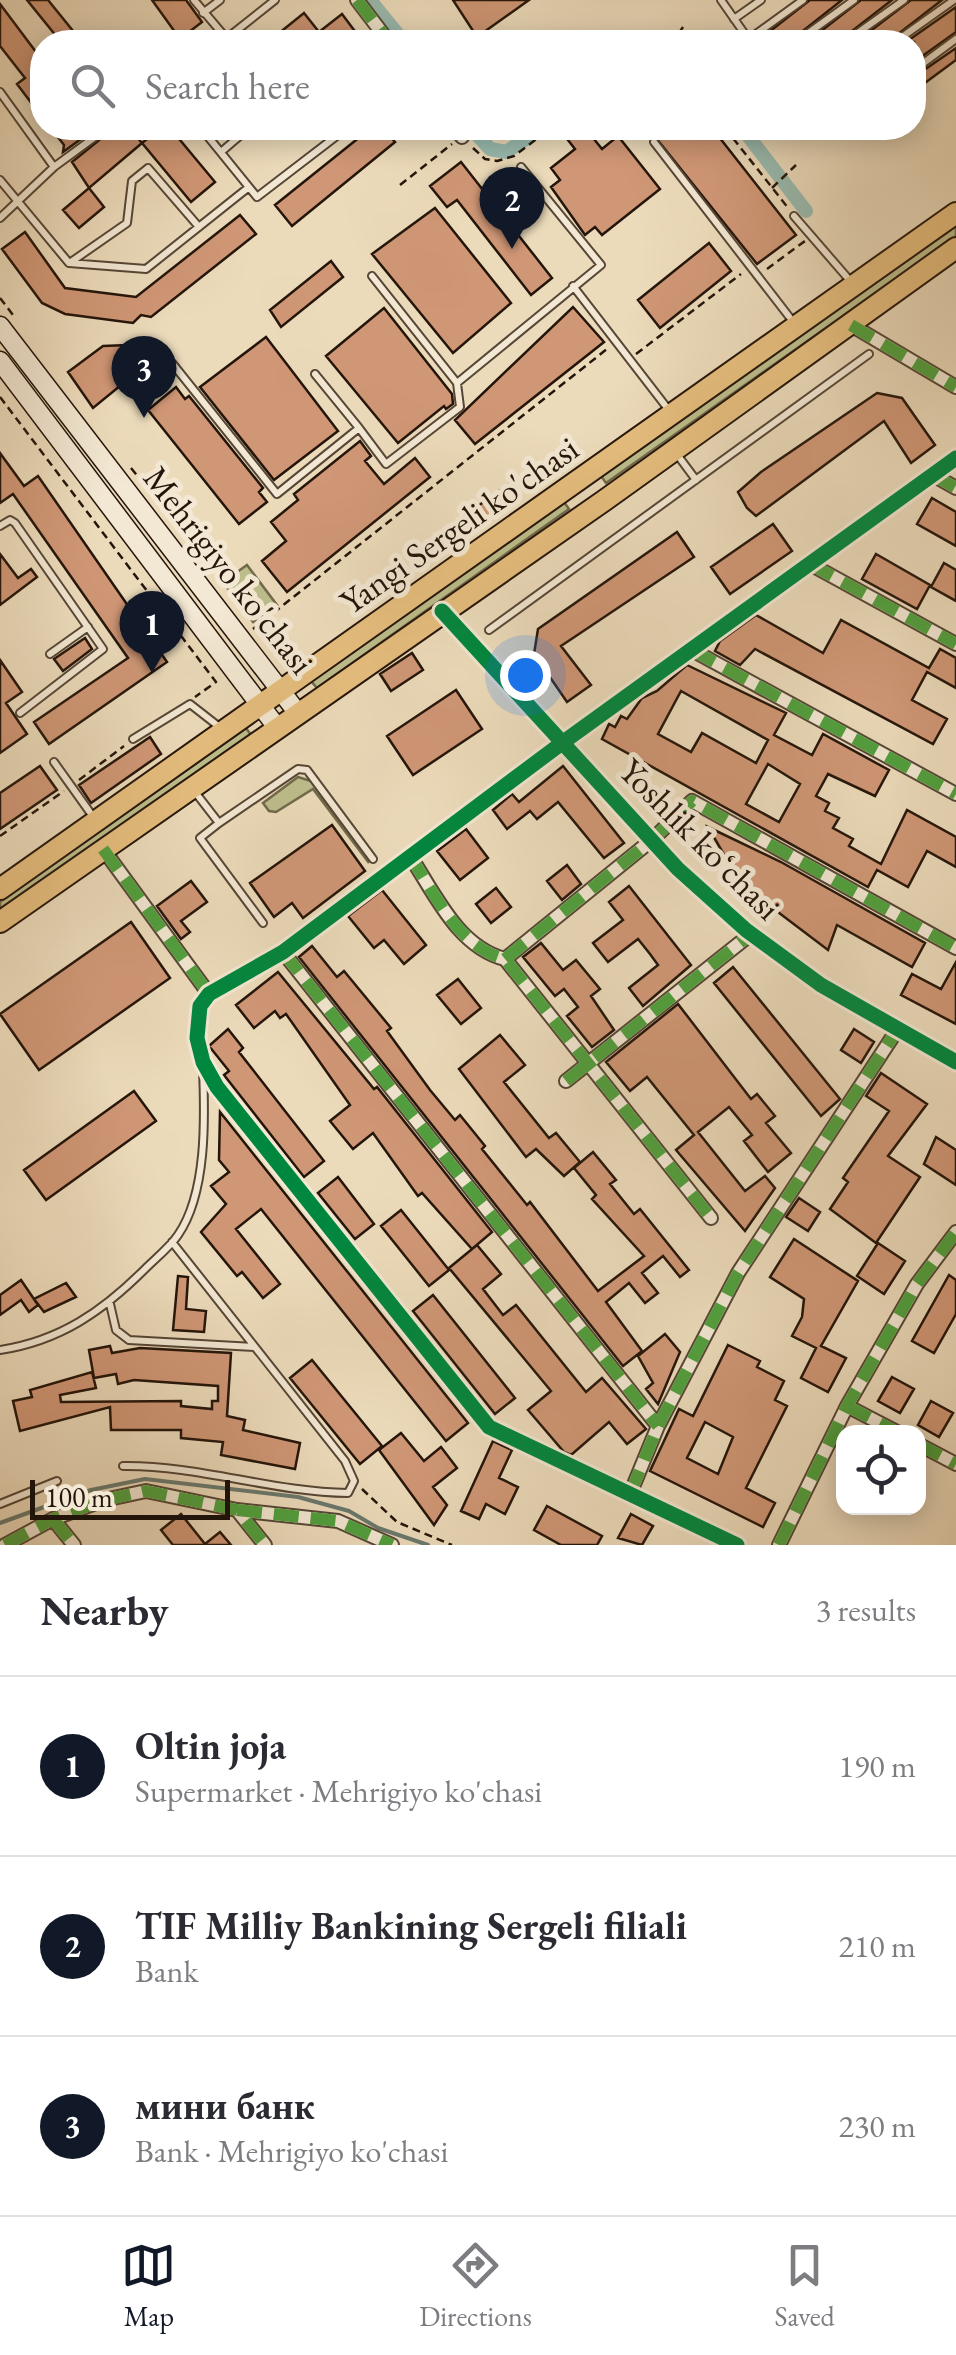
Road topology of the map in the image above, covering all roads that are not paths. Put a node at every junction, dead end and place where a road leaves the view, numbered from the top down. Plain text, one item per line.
1 (194, 0) edge
2 (220, 0) edge
3 (275, 0) edge
4 (357, 0) edge
5 (721, 0) edge
6 (760, 0) edge
7 (803, 0) edge
8 (854, 0) edge
9 (904, 0) edge
10 (954, 0) edge
11 (203, 13) junction
12 (734, 19) junction
13 (216, 30) edge
14 (238, 30) edge
15 (380, 30) edge
16 (742, 30) edge
17 (764, 30) edge
18 (813, 30) edge
19 (862, 30) edge
20 (912, 30) edge
21 (956, 40) edge
22 (926, 61) edge
23 (0, 92) edge
24 (30, 134) edge
25 (35, 140) edge
26 (91, 140) edge
27 (210, 140) edge
28 (234, 140) edge
29 (331, 140) edge
30 (654, 142) dead end
31 (220, 152) junction
32 (54, 167) junction
33 (521, 167) dead end
34 (0, 180) edge
35 (250, 187) junction
36 (19, 204) junction
37 (956, 213) edge
38 (794, 216) road end
39 (0, 218) edge
40 (199, 228) junction
41 (956, 248) edge
42 (69, 263) junction
43 (372, 276) dead end
44 (854, 285) junction
45 (572, 286) junction
46 (851, 325) junction
47 (0, 326) edge
48 (796, 326) junction
49 (869, 354) dead end
50 (0, 362) edge
51 (172, 362) dead end
52 (314, 374) dead end
53 (457, 382) junction
54 (956, 388) edge
55 (672, 414) junction
56 (359, 428) junction
57 (674, 450) junction
58 (956, 458) edge
59 (588, 474) junction
60 (933, 475) junction
61 (696, 480) junction
62 (956, 488) edge
63 (605, 500) junction
64 (0, 526) edge
65 (810, 564) junction
66 (442, 610) junction
67 (88, 627) junction
68 (489, 630) dead end
69 (956, 644) edge
70 (692, 650) junction
71 (50, 654) dead end
72 (280, 691) junction
73 (260, 705) junction
74 (20, 712) dead end
75 (297, 712) junction
76 (276, 726) junction
77 (224, 731) junction
78 (133, 738) dead end
79 (562, 742) junction
80 (54, 762) dead end
81 (191, 786) junction
82 (956, 794) edge
83 (96, 821) junction
84 (219, 822) junction
85 (652, 840) junction
86 (103, 849) junction
87 (410, 856) junction
88 (372, 860) dead end
89 (0, 889) edge
90 (0, 922) edge
91 (263, 922) dead end
92 (751, 934) junction
93 (956, 948) edge
94 (282, 952) junction
95 (506, 959) junction
96 (209, 994) junction
97 (899, 1027) junction
98 (203, 1062) junction
99 (956, 1062) edge
100 (590, 1063) junction
101 (566, 1081) dead end
102 (711, 1218) dead end
103 (956, 1232) edge
104 (172, 1242) junction
105 (942, 1255) junction
106 (956, 1262) edge
107 (110, 1304) junction
108 (254, 1347) junction
109 (0, 1350) edge
110 (847, 1406) junction
111 (884, 1425) edge
112 (658, 1426) junction
113 (926, 1448) edge
114 (956, 1464) edge
115 (123, 1466) dead end
116 (57, 1481) dead end
117 (630, 1494) junction
118 (0, 1504) edge
119 (237, 1510) junction
120 (54, 1519) junction
121 (6, 1545) edge
122 (74, 1545) edge
123 (265, 1545) edge
124 (392, 1545) edge
125 (737, 1545) edge
126 (779, 1545) edge

1 - 11 lane
2 - 11 lane
3 - 14 lane
4 - 15 street
5 - 12 lane
6 - 12 lane
7 - 17 lane
8 - 18 lane
9 - 19 lane
10 - 20 lane
11 - 13 lane
12 - 16 lane
21 - 22 lane
23 - 24 lane
25 - 32 lane
26 - 32 lane
27 - 31 lane
28 - 31 lane
29 - 35 lane
30 - 48 lane
31 - 35 lane
32 - 36 lane
33 - 45 lane
34 - 36 lane
35 - 40 lane
36 - 39 lane
36 - 42 lane
37 - 44 main road, Yangi Sergeli ko'chasi
38 - 44 lane
40 - 42 lane
40 - 42 lane
41 - 46 main road, Yangi Sergeli ko'chasi
43 - 53 lane
44 - 48 main road, Yangi Sergeli ko'chasi
45 - 53 lane
45 - 55 lane
46 - 54 street
46 - 57 main road, Yangi Sergeli ko'chasi
47 - 72 main road, Mehrigiyo ko'chasi
48 - 55 main road, Yangi Sergeli ko'chasi
49 - 61 lane
50 - 73 main road, Mehrigiyo ko'chasi
51 - 56 lane
52 - 56 lane
53 - 56 lane
55 - 59 main road, Yangi Sergeli ko'chasi
57 - 61 lane
57 - 63 main road, Yangi Sergeli ko'chasi
58 - 60 street
59 - 63 main road
59 - 72 main road, Yangi Sergeli ko'chasi
60 - 62 street
60 - 65 street
61 - 68 lane
63 - 66 main road, Yangi Sergeli ko'chasi
64 - 67 lane
65 - 69 street
65 - 70 street
66 - 75 main road, Yangi Sergeli ko'chasi
66 - 79 street, Yoshlik koʻchasi
67 - 71 lane
67 - 74 lane
70 - 79 street
70 - 82 street
72 - 73 main road, Yangi Sergeli ko'chasi
72 - 75 main road, Mehrigiyo ko'chasi
73 - 76 main road, Mehrigiyo ko'chasi
73 - 77 main road, Yangi Sergeli ko'chasi
75 - 76 main road, Yangi Sergeli ko'chasi
76 - 81 main road, Yangi Sergeli ko'chasi
77 - 78 lane
77 - 83 main road, Yangi Sergeli ko'chasi
79 - 85 street, Yoshlik koʻchasi
79 - 87 street
80 - 83 lane
81 - 84 lane
81 - 86 main road, Yangi Sergeli ko'chasi
83 - 89 main road, Yangi Sergeli ko'chasi
84 - 88 lane
84 - 91 lane
85 - 92 street, Yoshlik koʻchasi
85 - 93 street
85 - 95 street
86 - 90 main road, Yangi Sergeli ko'chasi
86 - 96 street
87 - 94 street
87 - 95 street
92 - 97 street, Yoshlik koʻchasi
92 - 100 street
94 - 96 street
94 - 112 street
95 - 100 street
96 - 98 street
97 - 99 street, Yoshlik koʻchasi
97 - 112 street
98 - 104 lane
98 - 117 street
100 - 101 street
100 - 102 street
103 - 105 street
104 - 107 lane
104 - 108 lane
105 - 106 street
105 - 110 street
107 - 108 lane
107 - 109 lane
108 - 115 lane
110 - 111 street
110 - 126 street
112 - 117 street
113 - 114 street
116 - 118 lane
117 - 125 street
119 - 120 street
119 - 123 street
119 - 124 street
120 - 121 street
120 - 122 street

